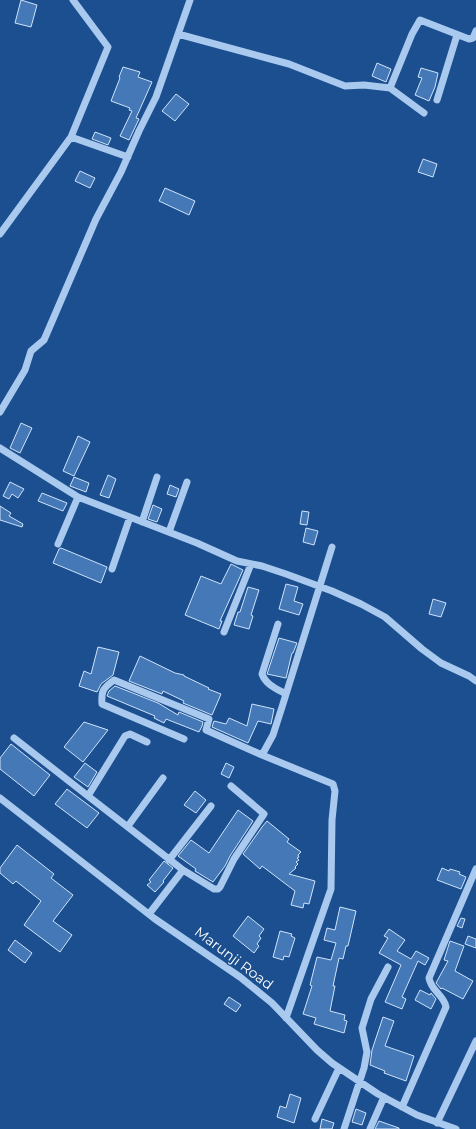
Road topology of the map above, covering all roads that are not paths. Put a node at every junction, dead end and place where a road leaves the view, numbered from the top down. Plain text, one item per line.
1 (73, 0) edge
2 (190, 0) edge
3 (476, 30) edge
4 (178, 34) junction
5 (457, 35) junction
6 (390, 88) junction
7 (437, 100) dead end
8 (424, 113) dead end
9 (71, 137) junction
10 (128, 157) junction
11 (0, 234) edge
12 (0, 412) edge
13 (0, 448) edge
14 (156, 477) dead end
15 (187, 482) dead end
16 (78, 497) junction
17 (130, 517) junction
18 (142, 522) junction
19 (169, 532) junction
20 (58, 544) dead end
21 (332, 547) dead end
22 (251, 564) junction
23 (112, 568) dead end
24 (320, 587) junction
25 (278, 624) dead end
26 (224, 632) dead end
27 (476, 681) edge
28 (286, 694) junction
29 (14, 738) dead end
30 (184, 739) dead end
31 (147, 742) dead end
32 (262, 755) junction
33 (163, 778) dead end
34 (231, 786) dead end
35 (88, 796) junction
36 (0, 798) edge
37 (211, 806) dead end
38 (128, 826) junction
39 (169, 860) junction
40 (476, 869) edge
41 (183, 870) junction
42 (149, 914) junction
43 (388, 967) dead end
44 (286, 1018) junction
45 (476, 1042) edge
46 (339, 1068) junction
47 (360, 1082) junction
48 (384, 1097) junction
49 (402, 1107) junction
50 (315, 1119) dead end
51 (437, 1123) junction
52 (344, 1129) edge
53 (370, 1129) edge
54 (456, 1129) edge

1 - 9 street
2 - 4 street
3 - 5 street
4 - 6 street
4 - 10 street
5 - 6 street
5 - 7 street
6 - 8 street
9 - 10 street
9 - 11 street
10 - 12 street
13 - 16 street
14 - 18 street
15 - 19 street
16 - 17 street
16 - 20 street
17 - 18 street
17 - 23 street
18 - 19 street
19 - 22 street
21 - 24 street
22 - 24 street
22 - 26 street
24 - 27 street
24 - 28 street
25 - 28 street
28 - 32 street
29 - 35 street
30 - 32 street
31 - 35 street
32 - 44 street
33 - 38 street
34 - 41 street
35 - 38 street
36 - 42 street, Marunji Road
37 - 39 street
38 - 39 street
39 - 41 street
40 - 49 street
41 - 42 street
42 - 44 street, Marunji Road
43 - 47 street
44 - 46 street, Marunji Road
45 - 51 street
46 - 47 street, Marunji Road
46 - 50 street
47 - 48 street, Marunji Road
47 - 52 street
48 - 49 street, Marunji Road
48 - 53 street
49 - 51 street, Marunji Road
51 - 54 street, Marunji Road

